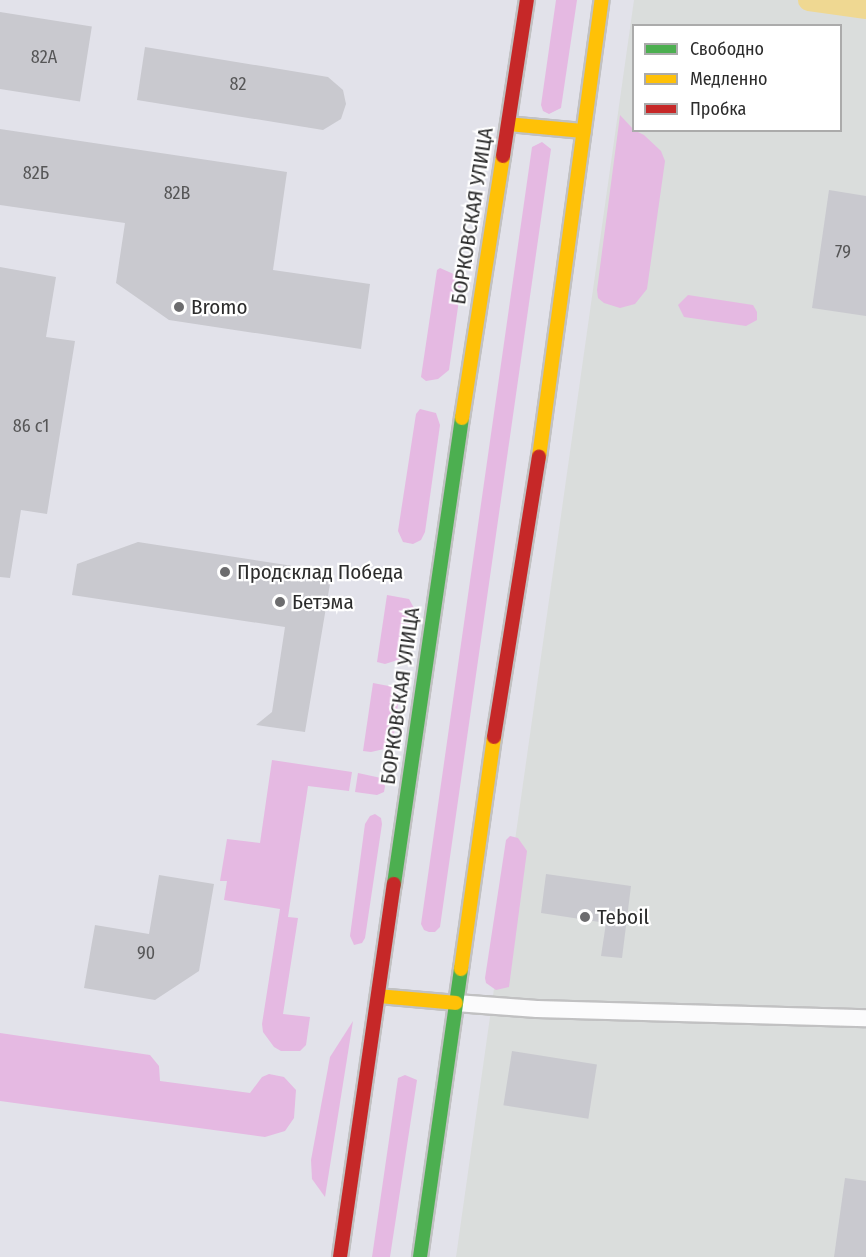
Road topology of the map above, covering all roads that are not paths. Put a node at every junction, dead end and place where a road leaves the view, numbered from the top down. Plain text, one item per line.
1 (527, 0) edge
2 (602, 0) edge
3 (508, 124) junction
4 (584, 131) junction
5 (378, 996) junction
6 (456, 1003) junction
7 (866, 1018) edge
8 (339, 1257) edge
9 (420, 1257) edge

1 - 3 main road, БОРКОВСКАЯ УЛИЦА
2 - 4 main road
3 - 4 main road
3 - 5 main road, БОРКОВСКАЯ УЛИЦА
4 - 6 main road
5 - 6 main road
5 - 8 main road, БОРКОВСКАЯ УЛИЦА
6 - 7 street
6 - 9 main road

